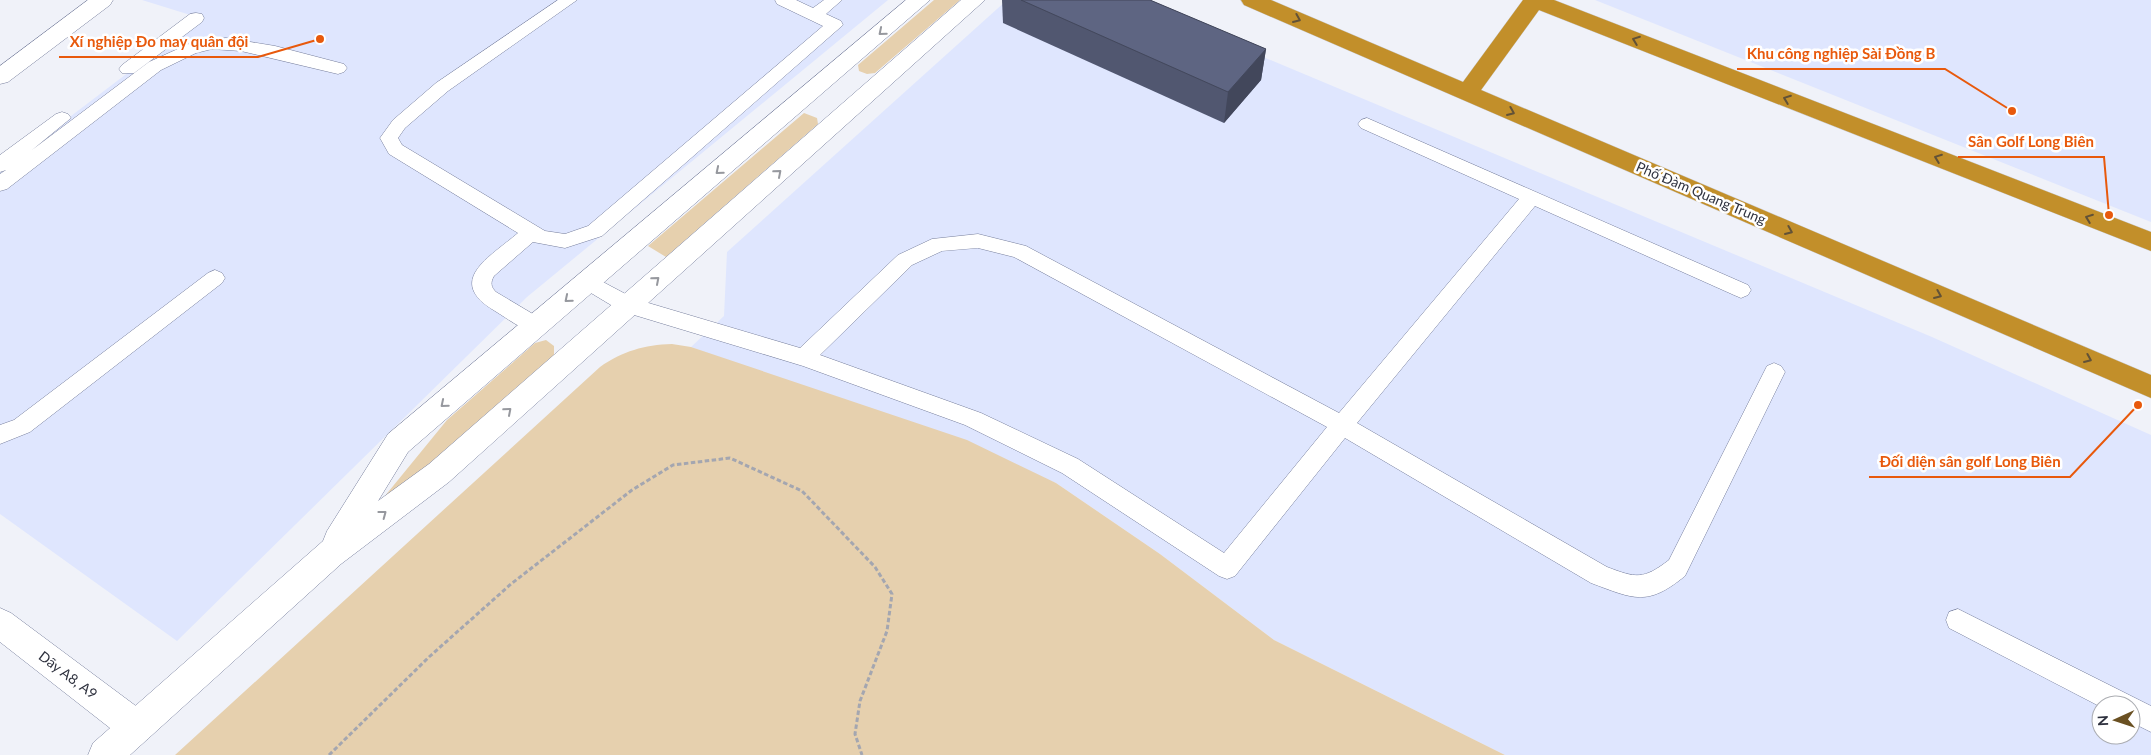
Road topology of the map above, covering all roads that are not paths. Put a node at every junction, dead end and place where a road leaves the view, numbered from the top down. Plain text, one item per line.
1 (102, 0) edge
2 (569, 0) edge
3 (782, 0) edge
4 (834, 0) edge
5 (920, 0) edge
6 (974, 0) edge
7 (1252, 0) edge
8 (1534, 0) edge
9 (816, 15) junction
10 (196, 18) dead end
11 (338, 68) dead end
12 (0, 77) edge
13 (822, 83) junction
14 (1466, 92) junction
15 (860, 101) junction
16 (1367, 124) dead end
17 (0, 165) edge
18 (0, 184) edge
19 (1532, 197) junction
20 (532, 232) junction
21 (2151, 242) edge
22 (215, 278) dead end
23 (588, 282) junction
24 (1741, 290) dead end
25 (628, 305) junction
26 (536, 326) junction
27 (804, 358) junction
28 (1774, 372) dead end
29 (2151, 387) edge
30 (1342, 424) junction
31 (0, 435) edge
32 (330, 554) junction
33 (1958, 620) dead end
34 (0, 623) edge
35 (2104, 695) edge
36 (136, 727) junction
37 (105, 755) edge

1 - 12 street
2 - 20 lane
3 - 9 lane
4 - 9 lane
5 -> 13 street
6 - 15 street
7 -> 14 highway, Phố Đàm Quang Trung
8 - 14 highway
21 -> 8 highway
9 - 20 lane
10 - 17 lane
11 - 18 lane
13 - 15 street
13 -> 23 street
14 -> 29 highway, Phố Đàm Quang Trung
25 -> 15 street
16 - 19 lane
19 - 24 lane
19 - 30 lane
20 - 26 lane
22 - 31 lane
23 - 25 lane
23 -> 26 street
25 - 27 lane
32 -> 25 street
26 -> 32 street
27 - 30 lane
27 - 30 lane
28 - 30 lane
32 - 36 street
33 - 35 lane
34 - 36 street, Dãy A8, A9
36 - 37 street

